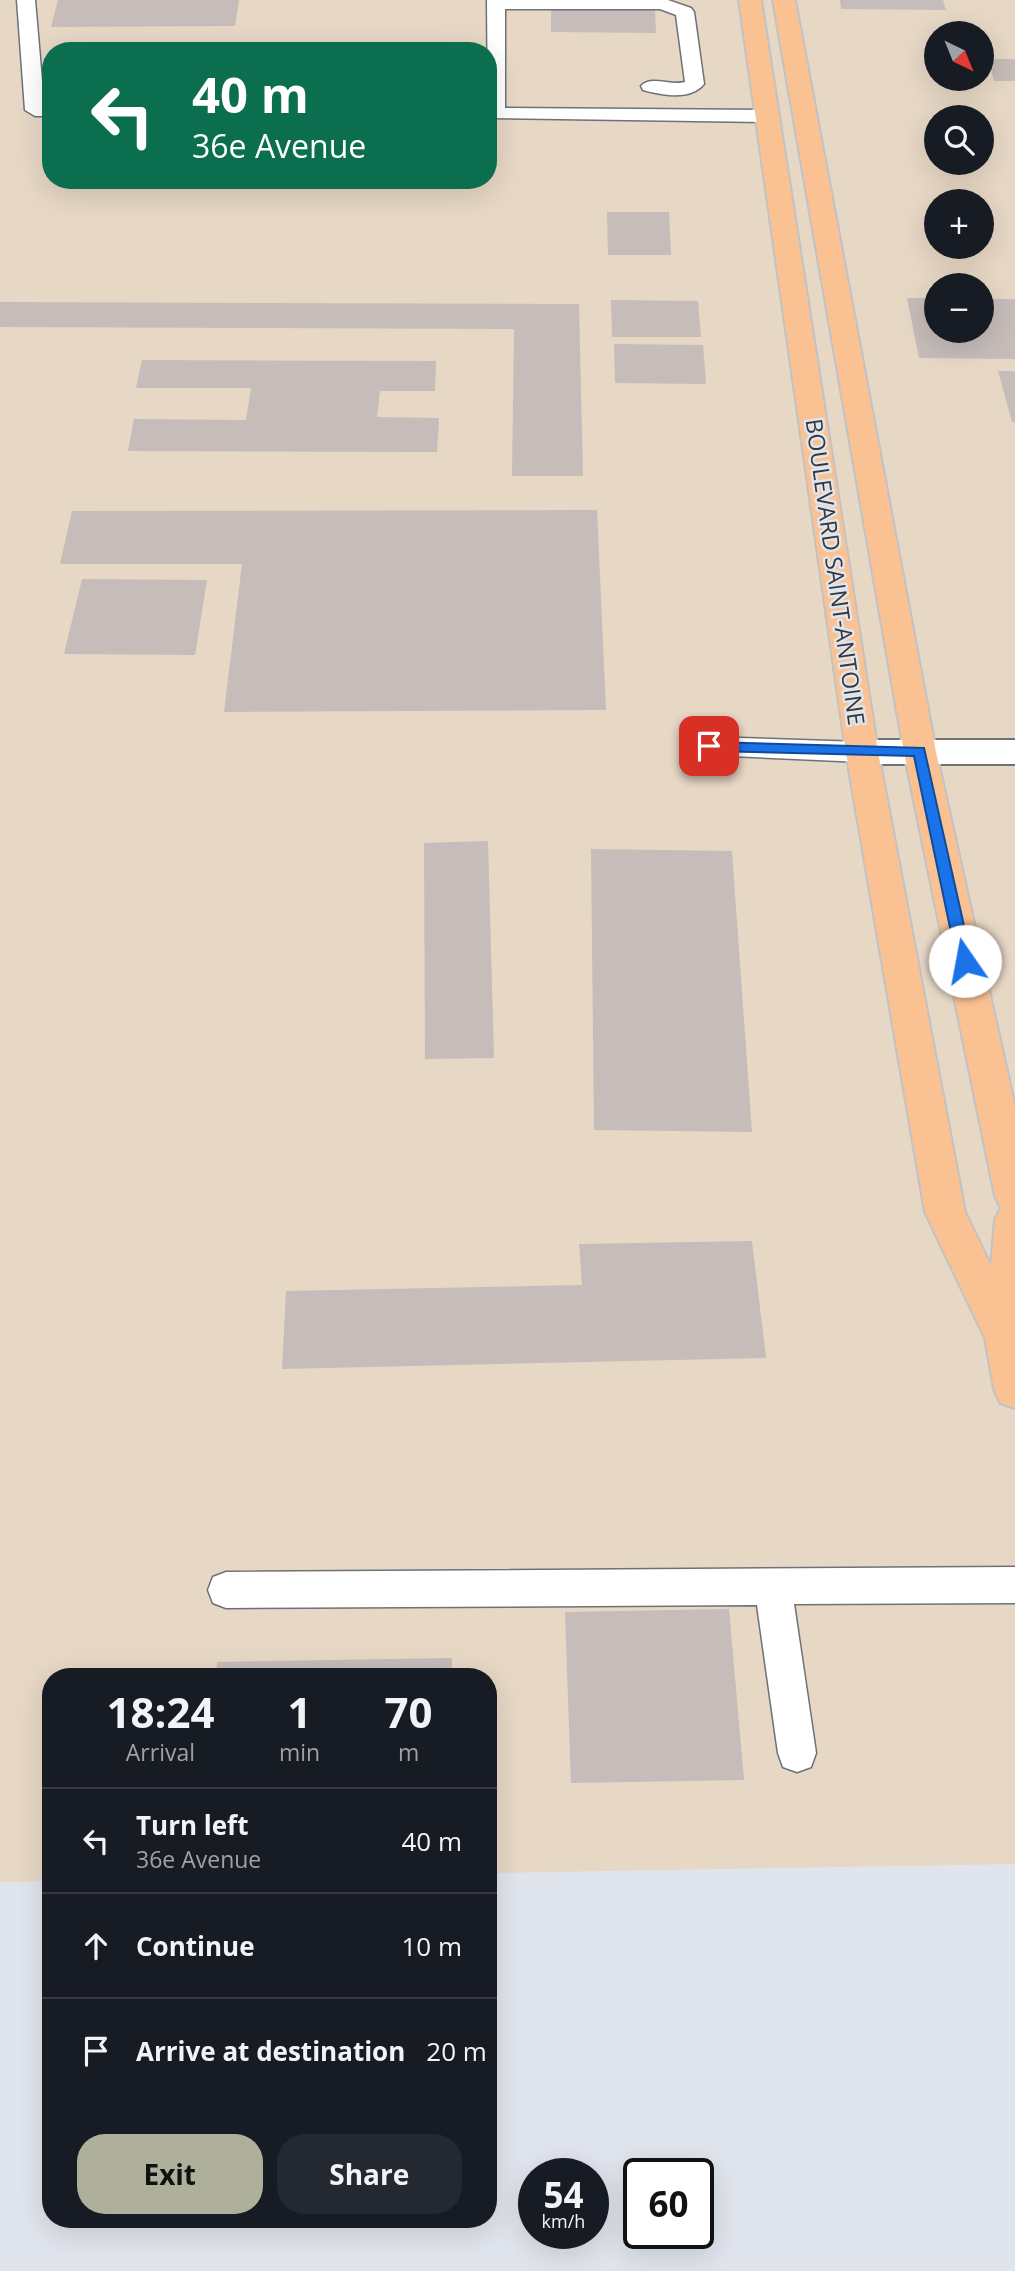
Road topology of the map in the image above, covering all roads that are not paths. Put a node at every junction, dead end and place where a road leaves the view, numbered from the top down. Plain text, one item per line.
1 (26, 0) edge
2 (750, 0) edge
3 (784, 0) edge
4 (496, 2) edge
5 (495, 42) edge
6 (650, 86) dead end
7 (42, 110) edge
8 (497, 114) edge
9 (768, 116) junction
10 (709, 746) dead end
11 (862, 752) junction
12 (920, 752) junction
13 (1015, 752) edge
14 (1015, 1196) edge
15 (1015, 1220) edge
16 (1006, 1338) junction
17 (1015, 1389) edge
18 (1015, 1585) edge
19 (773, 1587) junction
20 (226, 1590) dead end
21 (797, 1753) dead end

1 - 7 lane
2 - 9 main road, BOULEVARD SAINT-ANTOINE
3 - 12 main road, BOULEVARD SAINT-ANTOINE
4 - 5 lane
4 - 6 lane
8 - 9 lane
9 - 11 main road, BOULEVARD SAINT-ANTOINE
10 - 11 lane
11 - 12 street
11 - 16 main road, BOULEVARD SAINT-ANTOINE
12 - 13 street
12 - 14 main road, BOULEVARD SAINT-ANTOINE
15 - 16 main road, BOULEVARD SAINT-ANTOINE
16 - 17 main road, BOULEVARD SAINT-ANTOINE
18 - 19 lane
19 - 20 lane
19 - 21 lane

